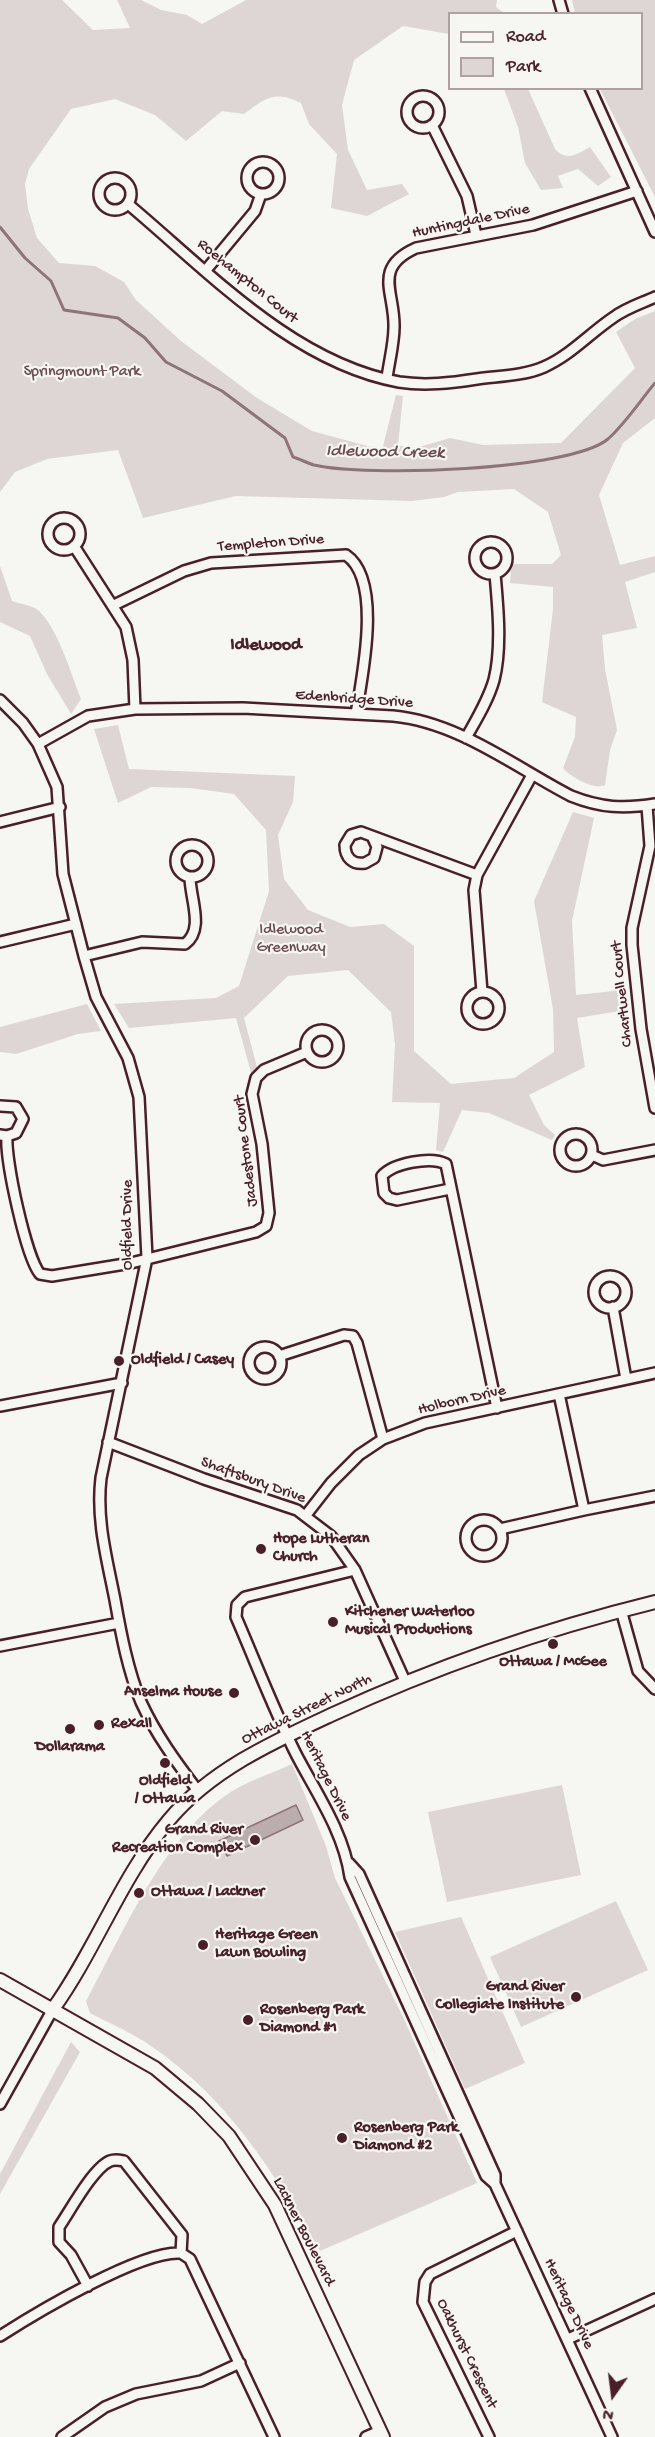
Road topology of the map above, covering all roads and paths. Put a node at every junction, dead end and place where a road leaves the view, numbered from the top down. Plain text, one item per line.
1 (591, 90) edge
2 (432, 125) dead end
3 (637, 191) junction
4 (261, 194) dead end
5 (128, 204) dead end
6 (655, 232) edge
7 (476, 235) junction
8 (206, 270) junction
9 (655, 297) edge
10 (387, 378) junction
11 (74, 546) dead end
12 (495, 574) dead end
13 (114, 604) junction
14 (0, 700) edge
15 (135, 709) junction
16 (357, 714) junction
17 (466, 738) junction
18 (38, 744) junction
19 (532, 776) junction
20 (651, 805) edge
21 (60, 807) junction
22 (0, 822) edge
23 (372, 836) dead end
24 (477, 875) junction
25 (190, 877) dead end
26 (76, 924) junction
27 (0, 942) edge
28 (84, 956) junction
29 (482, 992) dead end
30 (307, 1052) dead end
31 (0, 1106) edge
32 (655, 1108) edge
33 (3, 1136) edge
34 (655, 1150) edge
35 (591, 1155) dead end
36 (450, 1189) junction
37 (147, 1258) junction
38 (613, 1308) dead end
39 (279, 1356) dead end
40 (655, 1373) edge
41 (626, 1379) junction
42 (122, 1383) junction
43 (558, 1394) junction
44 (0, 1406) edge
45 (497, 1408) junction
46 (383, 1439) junction
47 (108, 1442) junction
48 (655, 1496) edge
49 (584, 1510) junction
50 (306, 1515) junction
51 (500, 1529) junction
52 (355, 1570) junction
53 (655, 1602) edge
54 (621, 1610) junction
55 (119, 1623) junction
56 (0, 1646) edge
57 (405, 1681) junction
58 (655, 1689) edge
59 (287, 1735) junction
60 (198, 1791) junction
61 (0, 1980) edge
62 (53, 2009) junction
63 (0, 2104) edge
64 (517, 2232) junction
65 (181, 2253) junction
66 (88, 2286) junction
67 (655, 2299) edge
68 (0, 2336) edge
69 (568, 2339) junction
70 (240, 2363) junction
71 (382, 2434) edge
72 (62, 2437) edge
73 (274, 2437) edge
74 (366, 2437) edge
75 (489, 2437) edge
76 (612, 2437) edge

1 - 3 street
2 - 7 street
3 - 6 street
3 - 7 street, Huntingdale Drive
4 - 8 street
5 - 8 street, Roehampton Court
7 - 10 street, Huntingdale Drive
8 - 10 street, Roehampton Court
9 - 10 street, Roehampton Court
11 - 13 street
12 - 17 street
13 - 15 street
13 - 16 street, Templeton Drive
14 - 18 street, Oldfield Drive
15 - 16 street, Edenbridge Drive
15 - 18 street, Edenbridge Drive
16 - 17 street, Edenbridge Drive
17 - 19 street, Edenbridge Drive
18 - 21 street, Oldfield Drive
19 - 20 street, Edenbridge Drive
19 - 24 street
20 - 32 street, Chartwell Court
21 - 22 street
21 - 26 street, Oldfield Drive
23 - 24 street
24 - 29 street
25 - 28 street
26 - 27 street
26 - 28 street, Oldfield Drive
28 - 37 street, Oldfield Drive
30 - 37 street, Jadestone Court
31 - 33 street
33 - 37 street
34 - 35 street
36 - 36 street
36 - 45 street
37 - 42 street, Oldfield Drive
38 - 41 street
39 - 46 street
40 - 41 street, Holborn Drive
41 - 43 street, Holborn Drive
42 - 44 street
42 - 47 street, Oldfield Drive
43 - 45 street, Holborn Drive
43 - 49 street
45 - 46 street, Holborn Drive
46 - 50 street, Holborn Drive
47 - 50 street, Shaftsbury Drive
47 - 55 street, Oldfield Drive
48 - 49 street
49 - 51 street
50 - 52 street, Shaftsbury Drive
51 - 51 street
52 - 57 street, Shaftsbury Drive
52 - 59 street, Heritage Drive
53 - 54 main road, Ottawa Street North
54 - 57 main road, Ottawa Street North
54 - 58 street
55 - 56 street
55 - 60 street, Oldfield Drive
57 - 59 main road, Ottawa Street North
59 - 60 main road, Ottawa Street North
59 - 64 street, Heritage Drive
60 - 62 main road, Ottawa Street North
61 - 62 main road, Lackner Boulevard
62 - 63 street, Ottawa Street North
62 - 71 main road, Lackner Boulevard
64 - 69 street, Heritage Drive
64 - 75 street, Oakhurst Crescent
65 - 66 street
65 - 66 street
65 - 70 street
66 - 68 street
67 - 69 street
69 - 76 street, Heritage Drive
70 - 72 street
70 - 73 street
71 - 74 street

